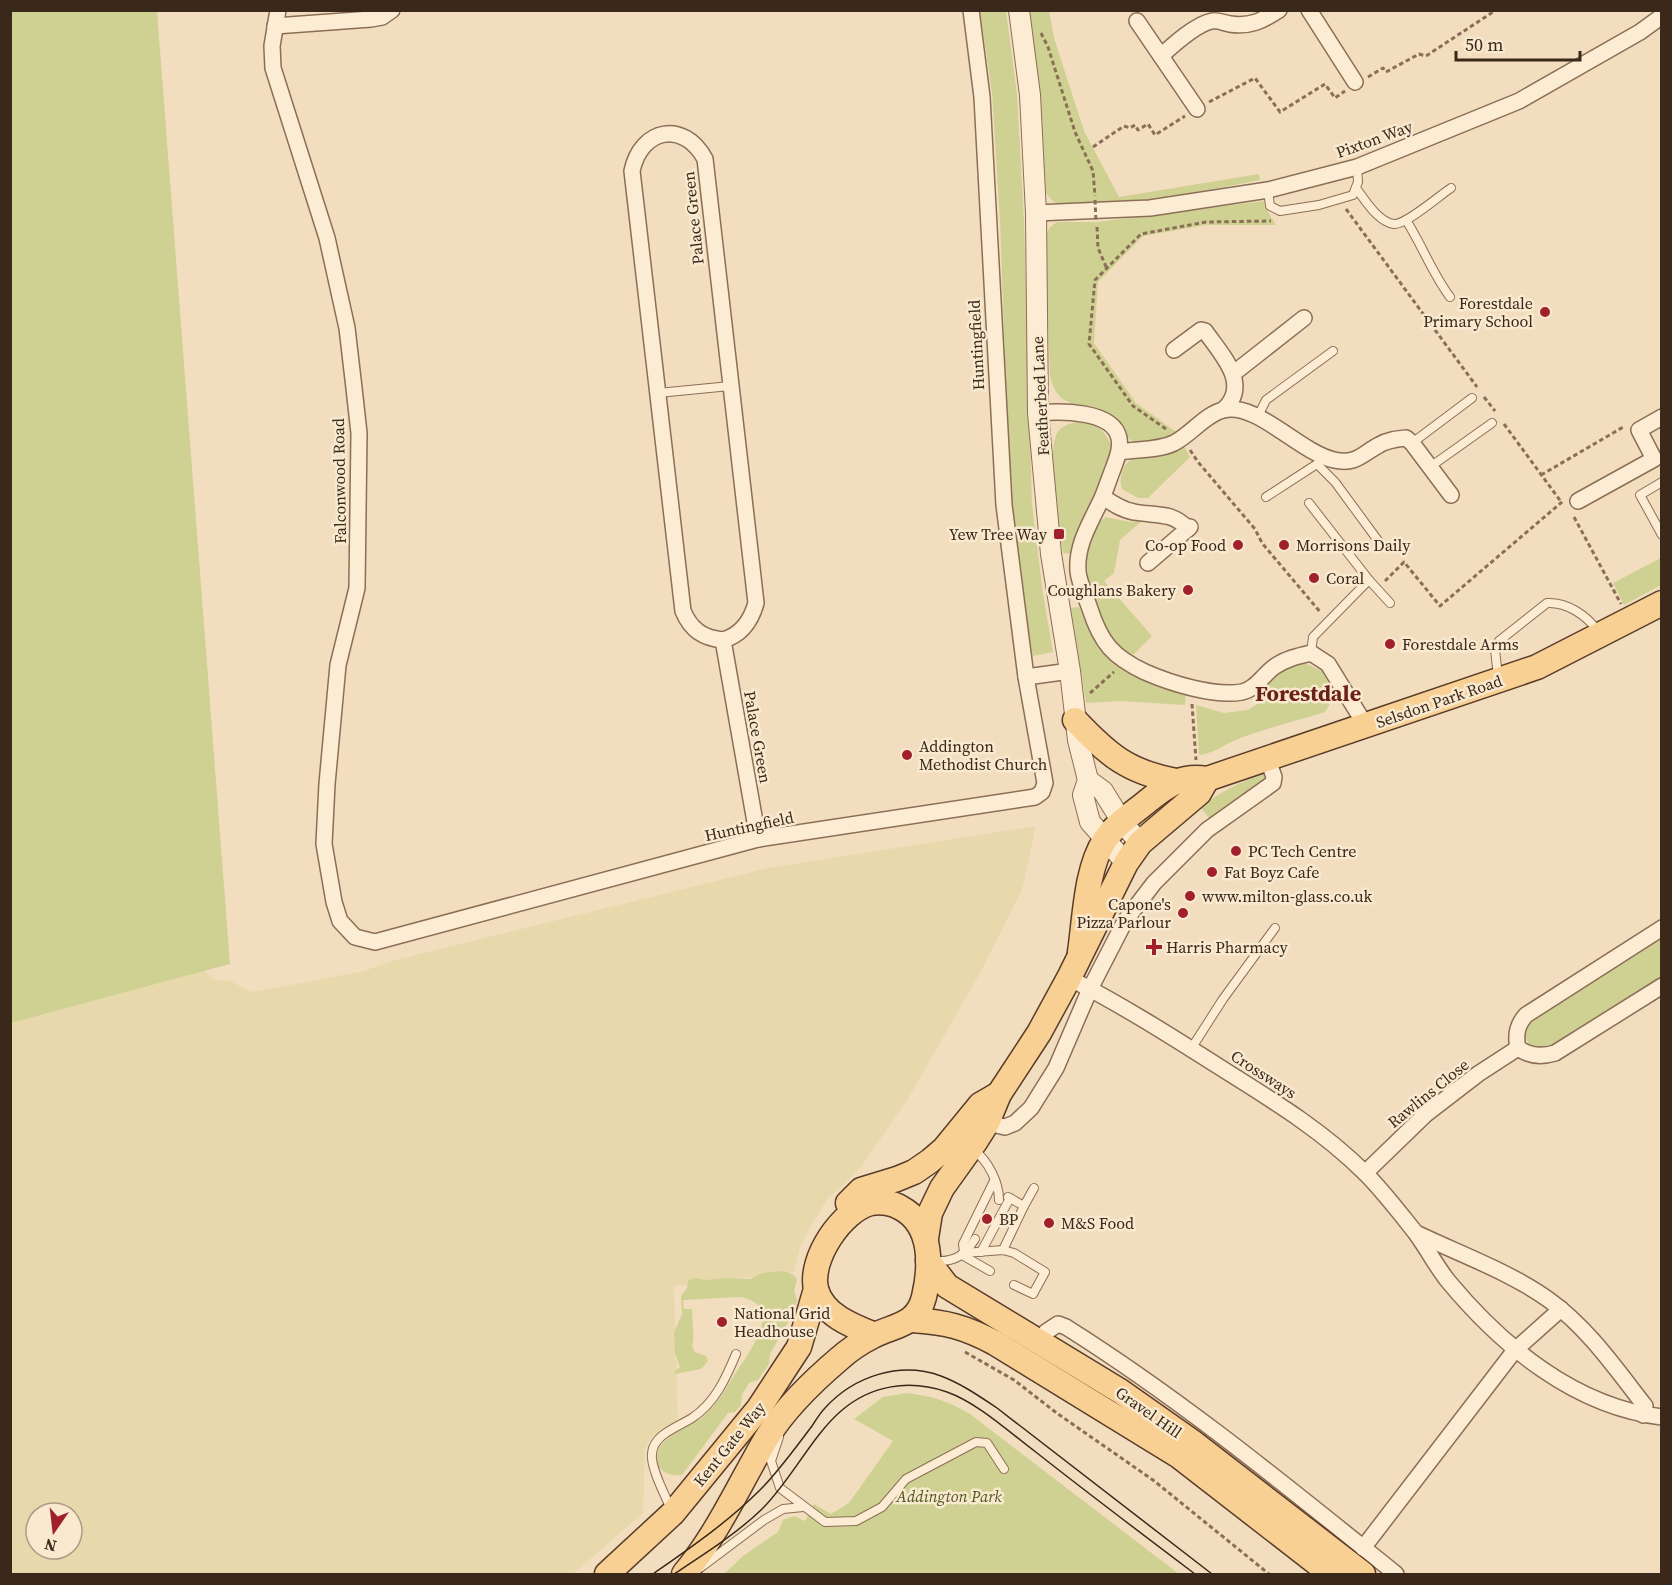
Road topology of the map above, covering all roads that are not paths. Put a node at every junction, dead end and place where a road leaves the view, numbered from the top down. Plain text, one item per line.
1 (393, 10) edge
2 (971, 10) edge
3 (1018, 10) edge
4 (1278, 10) edge
5 (1309, 10) edge
6 (1662, 16) edge
7 (276, 18) edge
8 (1137, 21) dead end
9 (1161, 56) junction
10 (1356, 83) road end
11 (1197, 109) road end
12 (1357, 167) junction
13 (1356, 188) junction
14 (1451, 188) dead end
15 (1268, 190) junction
16 (1036, 213) junction
17 (1406, 220) junction
18 (1450, 297) dead end
19 (1304, 318) dead end
20 (1174, 350) dead end
21 (1333, 351) dead end
22 (1234, 373) junction
23 (730, 386) junction
24 (658, 393) junction
25 (1472, 398) dead end
26 (1223, 410) junction
27 (1038, 413) junction
28 (1258, 416) junction
29 (1662, 417) edge
30 (1492, 423) dead end
31 (1412, 443) junction
32 (1119, 452) junction
33 (1658, 458) edge
34 (1321, 461) junction
35 (1430, 467) junction
36 (1662, 482) edge
37 (1452, 495) dead end
38 (1102, 497) junction
39 (1266, 497) dead end
40 (1578, 501) dead end
41 (1309, 503) dead end
42 (1662, 535) edge
43 (1382, 546) dead end
44 (1148, 563) dead end
45 (1369, 580) junction
46 (1390, 603) dead end
47 (1662, 603) edge
48 (1601, 634) junction
49 (723, 640) junction
50 (1311, 653) junction
51 (1070, 671) junction
52 (1026, 677) junction
53 (1499, 681) junction
54 (1074, 713) junction
55 (1366, 726) junction
56 (1268, 760) junction
57 (1182, 772) junction
58 (1208, 779) junction
59 (1088, 780) junction
60 (1122, 822) junction
61 (758, 839) junction
62 (1105, 840) junction
63 (1140, 843) junction
64 (1126, 862) junction
65 (1275, 928) dead end
66 (1662, 928) edge
67 (355, 937) joint
68 (1080, 952) junction
69 (1069, 978) junction
70 (1662, 986) edge
71 (1090, 989) junction
72 (1518, 1048) junction
73 (1191, 1049) junction
74 (999, 1094) junction
75 (987, 1122) junction
76 (971, 1148) junction
77 (1365, 1173) junction
78 (994, 1181) junction
79 (1034, 1188) dead end
80 (999, 1191) junction
81 (1010, 1198) junction
82 (999, 1200) dead end
83 (1024, 1206) junction
84 (835, 1230) junction
85 (1415, 1233) junction
86 (975, 1239) dead end
87 (927, 1250) junction
88 (1003, 1251) junction
89 (981, 1252) junction
90 (963, 1254) junction
91 (990, 1271) dead end
92 (1014, 1286) dead end
93 (816, 1289) junction
94 (1560, 1309) junction
95 (912, 1320) junction
96 (874, 1335) junction
97 (1043, 1337) junction
98 (1515, 1350) junction
99 (736, 1354) dead end
100 (788, 1409) junction
101 (1643, 1415) junction
102 (1662, 1418) edge
103 (1004, 1469) dead end
104 (803, 1507) junction
105 (673, 1513) junction
106 (1363, 1548) junction
107 (607, 1575) edge
108 (684, 1575) edge
109 (691, 1575) edge
110 (1331, 1575) edge
111 (1363, 1575) edge
112 (1396, 1575) edge

1 - 7 street, Falconwood Road
2 - 52 street, Huntingfield
3 - 16 street, Featherbed Lane
4 - 9 street
5 - 10 street
6 - 12 street, Pixton Way
7 - 67 street, Falconwood Road
8 - 9 street
9 - 11 street
12 - 13 lane
12 - 15 street, Pixton Way
13 - 15 lane
13 - 17 lane
14 - 17 lane
15 - 16 street, Pixton Way
16 - 27 street, Featherbed Lane
17 - 18 lane
19 - 22 street
20 - 22 street
21 - 28 lane
22 - 26 street
23 - 24 lane
23 - 24 street, Palace Green
23 - 49 street, Palace Green
24 - 49 street, Palace Green
25 - 31 lane
26 - 28 street
26 - 32 street
27 - 32 street
27 - 51 street, Featherbed Lane
28 - 34 street
29 - 33 street
30 - 35 lane
31 - 34 street
31 - 35 street
32 - 38 street
33 - 40 street
34 - 39 lane
34 - 43 lane
35 - 37 street
36 - 42 lane
38 - 44 street
38 - 50 street
41 - 45 lane
45 - 46 lane
45 - 50 lane
47 - 48 main road, Selsdon Park Road
48 - 53 main road, Selsdon Park Road
48 - 53 lane
49 - 61 street, Palace Green
50 - 55 street
51 - 52 street
51 - 54 street, Featherbed Lane
52 - 61 street, Huntingfield
53 - 55 main road, Selsdon Park Road
54 - 57 main road
54 - 59 street, Featherbed Lane
55 - 56 main road, Selsdon Park Road
56 - 58 main road, Selsdon Park Road
56 - 71 street
57 - 58 main road, Selsdon Park Road
57 - 60 main road
58 - 63 main road
59 - 60 street
59 - 62 street, Featherbed Lane
60 - 62 main road
60 - 63 street
61 - 67 street, Huntingfield
62 - 64 street, Featherbed Lane
62 - 68 main road
63 - 64 main road
64 - 68 main road
65 - 73 lane
66 - 72 street
68 - 69 main road
69 - 71 street, Crossways
69 - 74 main road
70 - 72 street
71 - 73 street, Crossways
71 - 75 street
72 - 77 street, Rawlins Close
73 - 77 street, Crossways
74 - 75 main road
74 - 84 main road
75 - 76 main road
76 - 78 lane
76 - 87 main road
77 - 85 street, Crossways
78 - 80 lane
78 - 90 lane
79 - 83 lane
80 - 81 lane
80 - 82 lane
81 - 83 lane
81 - 89 lane
83 - 88 lane
84 - 87 main road
84 - 93 main road
85 - 94 street, Crossways
85 - 98 street, Crossways
86 - 90 lane
87 - 90 lane
87 - 95 main road
87 - 97 main road, Gravel Hill
88 - 89 lane
88 - 92 lane
89 - 90 lane
90 - 91 lane
93 - 96 main road
93 - 105 main road, Kent Gate Way
94 - 98 street
94 - 101 street, Crossways
95 - 96 main road
95 - 110 main road, Gravel Hill
96 - 100 main road, Kent Gate Way
97 - 106 street, Gravel Hill
97 - 111 main road, Gravel Hill
98 - 101 street, Crossways
98 - 106 street
99 - 105 lane
100 - 104 lane
100 - 108 main road, Kent Gate Way
101 - 102 street, Crossways
103 - 104 lane
104 - 109 lane
105 - 107 main road, Kent Gate Way
106 - 112 street, Gravel Hill

